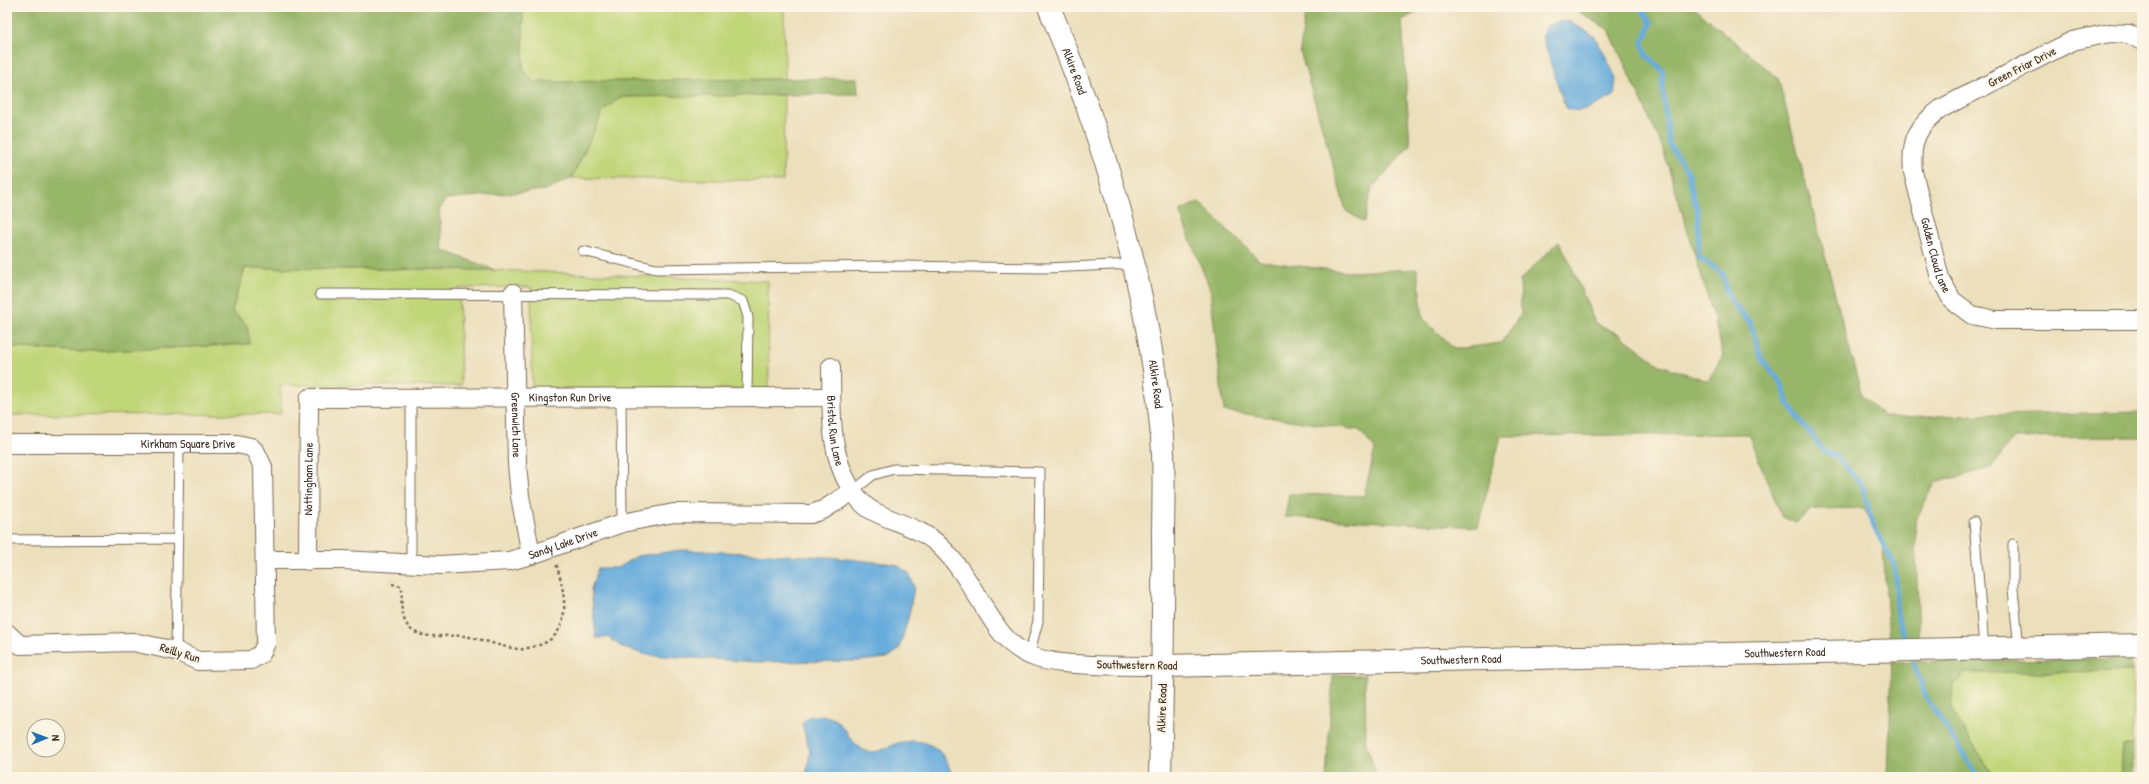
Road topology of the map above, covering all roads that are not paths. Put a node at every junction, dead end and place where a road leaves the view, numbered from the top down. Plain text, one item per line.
1 (1049, 7) edge
2 (2142, 41) edge
3 (1915, 135) joint
4 (584, 251) dead end
5 (1134, 264) junction
6 (513, 293) junction
7 (320, 294) dead end
8 (2142, 320) edge
9 (831, 367) dead end
10 (621, 396) junction
11 (747, 396) junction
12 (411, 397) junction
13 (515, 397) junction
14 (832, 397) junction
15 (309, 398) joint
16 (7, 444) edge
17 (179, 444) junction
18 (853, 491) junction
19 (1974, 522) dead end
20 (622, 523) junction
21 (177, 539) junction
22 (7, 540) edge
23 (2013, 544) dead end
24 (531, 555) junction
25 (266, 560) junction
26 (308, 561) junction
27 (411, 563) junction
28 (7, 633) edge
29 (2142, 645) edge
30 (1984, 648) junction
31 (2018, 648) junction
32 (176, 651) junction
33 (1029, 655) junction
34 (1163, 666) junction
35 (1160, 777) edge

1 - 5 street, Alkire Road
2 - 3 street, Green Friar Drive
3 - 8 street, Golden Cloud Lane
4 - 5 lane
5 - 34 street, Alkire Road
6 - 7 lane
6 - 11 lane
6 - 13 street, Greenwich Lane
9 - 14 street, Bristol Run Lane
10 - 11 street, Kingston Run Drive
10 - 13 street, Kingston Run Drive
10 - 20 lane
11 - 14 street, Kingston Run Drive
12 - 13 street, Kingston Run Drive
12 - 15 street, Kingston Run Drive
12 - 27 lane
13 - 24 street, Greenwich Lane
14 - 18 street, Bristol Run Lane
15 - 26 street, Nottingham Lane
16 - 17 street, Kirkham Square Drive
17 - 21 lane
17 - 25 street, Kirkham Square Drive
18 - 20 street, Sandy Lake Drive
18 - 33 street, Southwestern Road
18 - 33 lane
19 - 30 lane
20 - 24 street, Sandy Lake Drive
21 - 22 lane
21 - 32 lane
23 - 31 lane
24 - 27 street, Sandy Lake Drive
25 - 26 street, Sandy Lake Drive
25 - 32 street, Reilly Run
26 - 27 street, Sandy Lake Drive
28 - 32 street, Reilly Run
29 - 31 street, Southwestern Road
30 - 31 street, Southwestern Road
30 - 34 street, Southwestern Road
33 - 34 street, Southwestern Road
34 - 35 street, Alkire Road

